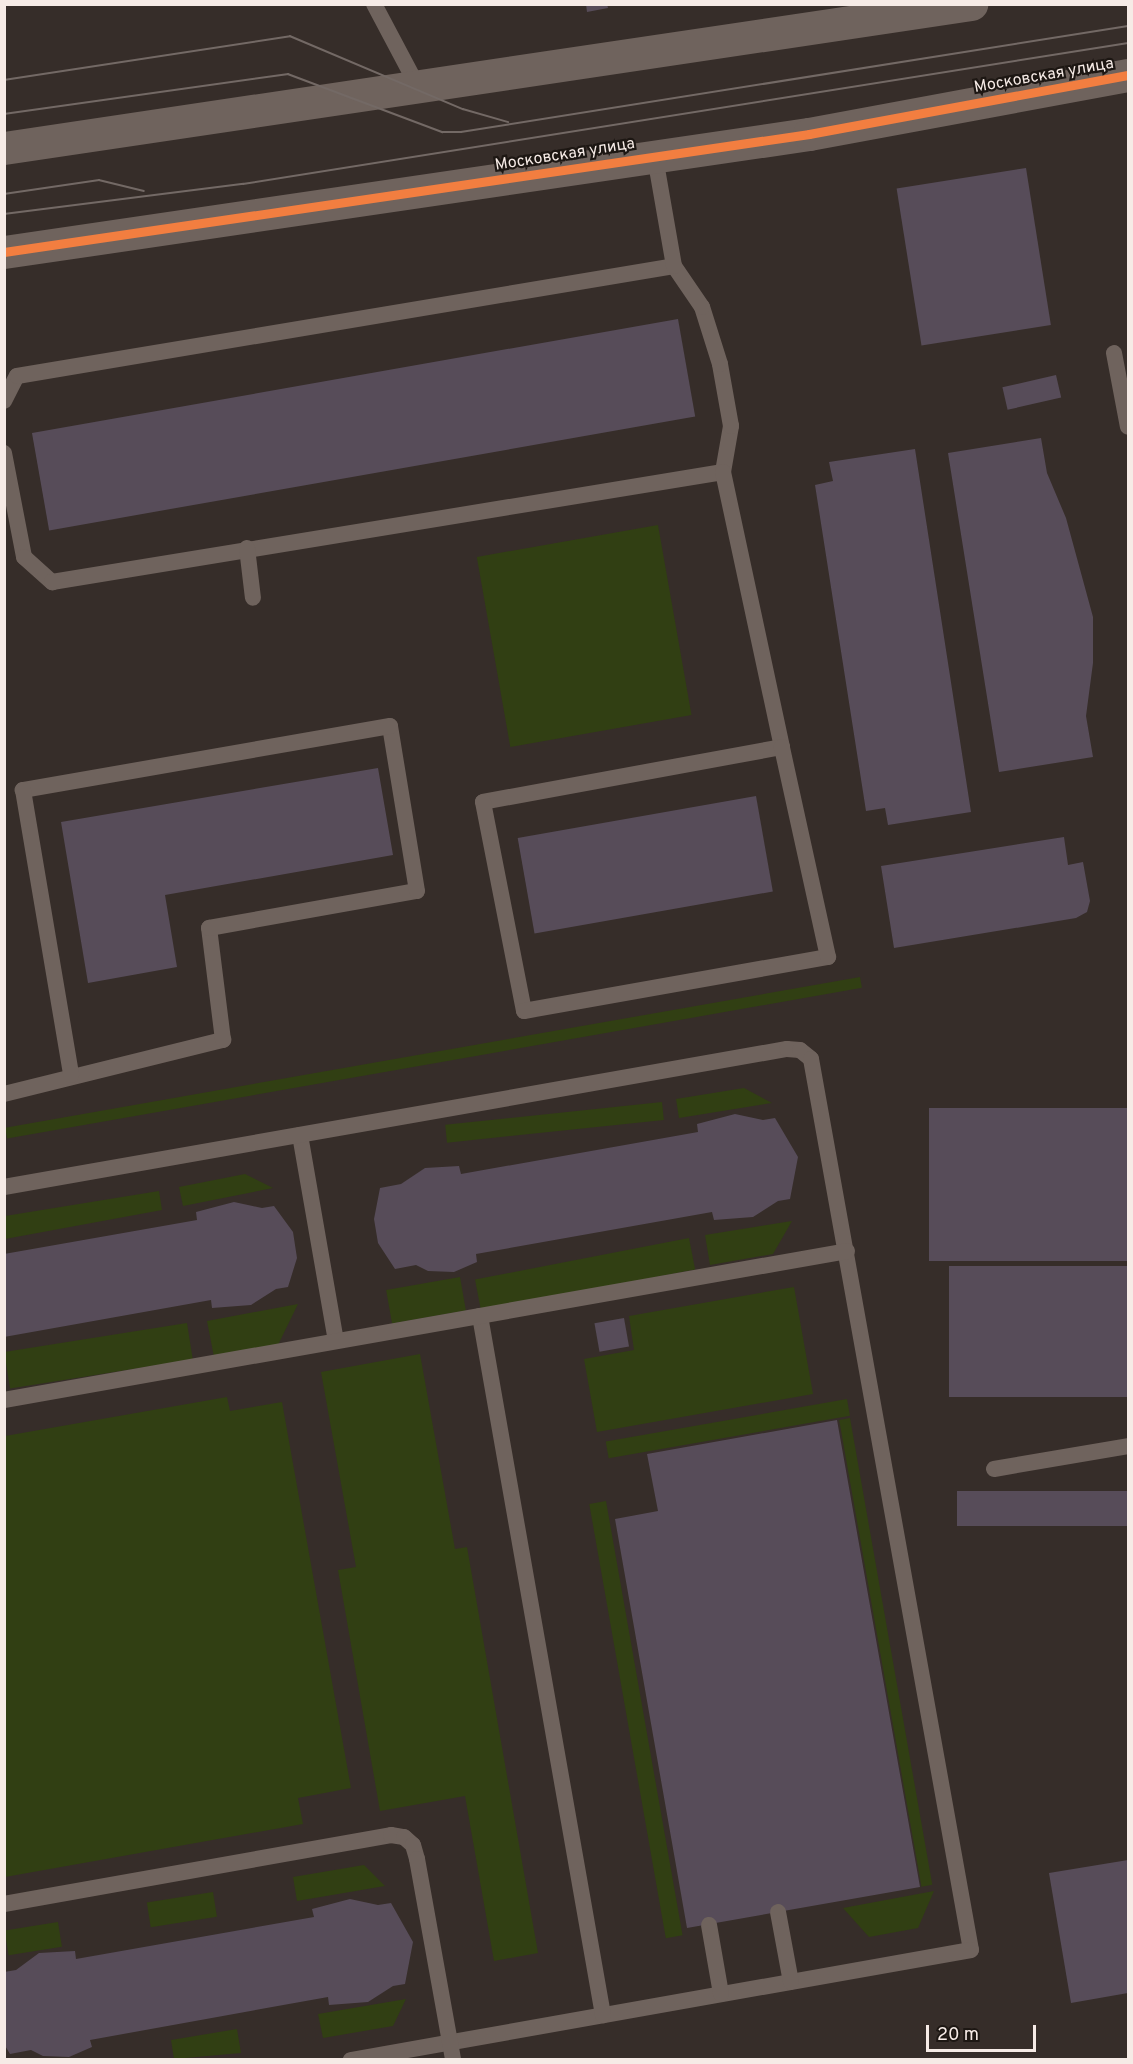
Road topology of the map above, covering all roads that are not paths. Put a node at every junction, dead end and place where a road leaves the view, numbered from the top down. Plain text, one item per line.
1 (374, 4) edge
2 (971, 4) edge
3 (833, 15) edge
4 (1128, 75) edge
5 (418, 87) junction
6 (4, 148) edge
7 (655, 157) junction
8 (4, 252) edge
9 (674, 266) junction
10 (1114, 353) dead end
11 (4, 401) edge
12 (1128, 427) edge
13 (4, 453) edge
14 (723, 472) junction
15 (247, 548) junction
16 (254, 598) dead end
17 (782, 747) junction
18 (71, 1075) junction
19 (4, 1094) edge
20 (300, 1135) junction
21 (4, 1187) edge
22 (847, 1251) junction
23 (480, 1316) junction
24 (336, 1341) junction
25 (4, 1400) edge
26 (1128, 1446) edge
27 (994, 1469) dead end
28 (4, 1904) edge
29 (778, 1912) dead end
30 (709, 1924) dead end
31 (790, 1982) junction
32 (721, 1994) junction
33 (603, 2015) junction
34 (450, 2042) junction
35 (351, 2060) edge
36 (453, 2060) edge

1 - 5 lane
2 - 3 street
3 - 5 street
4 - 7 street, Московская улица
5 - 6 street
7 - 8 street, Московская улица
7 - 9 lane
9 - 11 lane
9 - 14 lane
10 - 12 lane
13 - 15 lane
14 - 15 lane
14 - 17 lane
15 - 16 lane
17 - 17 lane
18 - 18 lane
18 - 19 lane
20 - 21 lane
20 - 22 lane
20 - 24 lane
22 - 23 lane
22 - 31 lane
23 - 24 lane
23 - 33 lane
24 - 25 lane
26 - 27 lane
28 - 34 lane
29 - 31 lane
30 - 32 lane
31 - 32 lane
32 - 33 lane
33 - 34 lane
34 - 35 lane
34 - 36 lane

